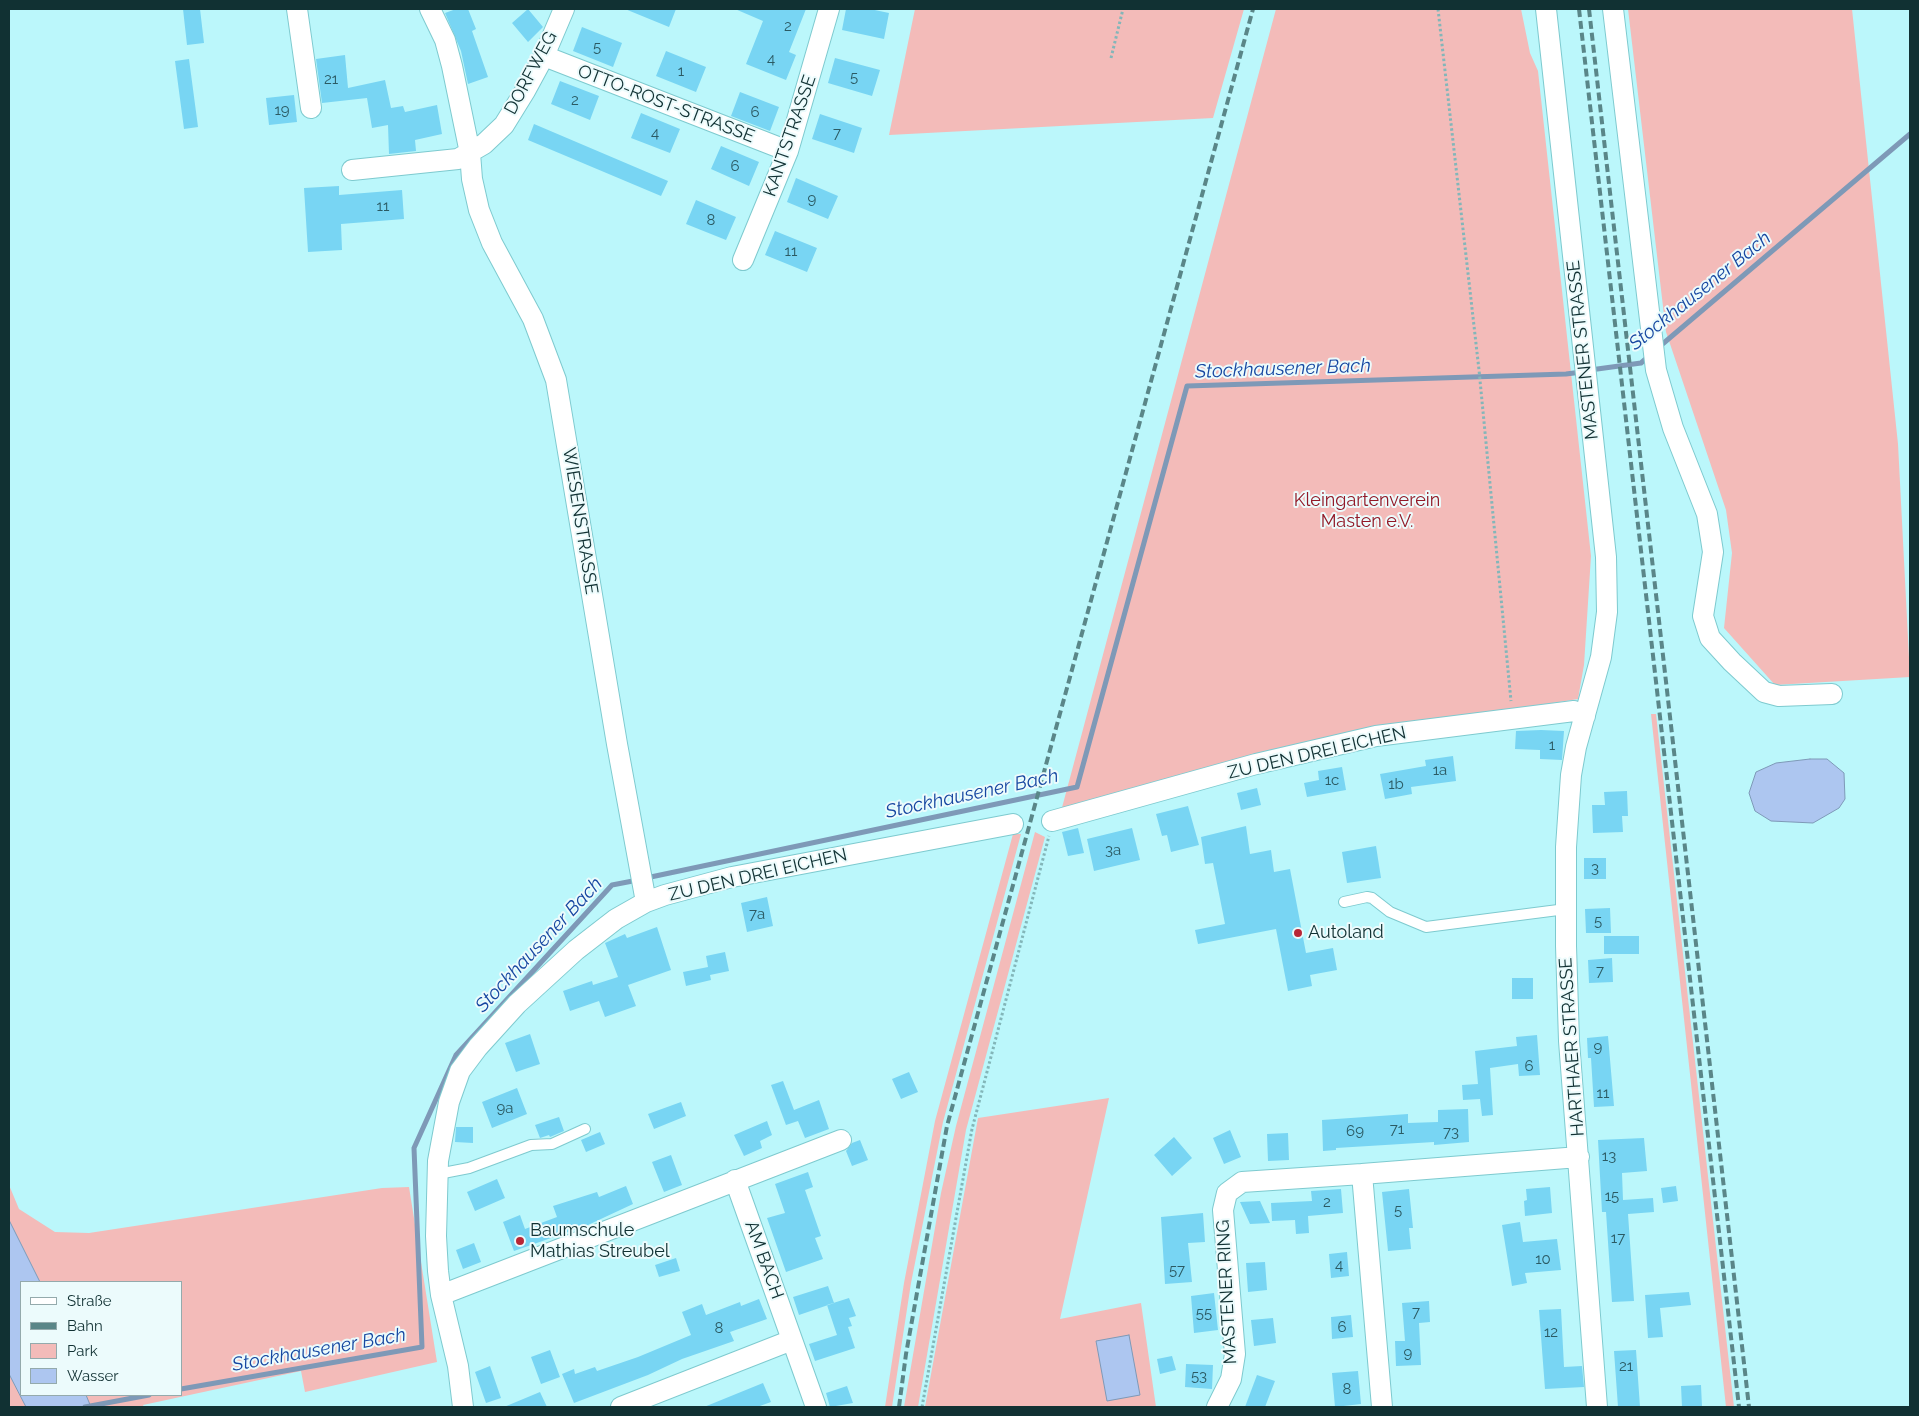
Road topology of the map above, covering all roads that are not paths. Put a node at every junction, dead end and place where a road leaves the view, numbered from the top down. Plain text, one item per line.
1 (297, 9) edge
2 (430, 9) edge
3 (564, 9) edge
4 (829, 9) edge
5 (1546, 9) edge
6 (1613, 9) edge
7 (544, 56) junction
8 (311, 108) dead end
9 (788, 152) junction
10 (470, 154) junction
11 (352, 170) dead end
12 (743, 260) dead end
13 (1593, 690) joint
14 (1832, 694) dead end
15 (1585, 716) junction
16 (1052, 821) road end
17 (1013, 824) dead end
18 (643, 888) junction
19 (1344, 902) dead end
20 (1566, 909) junction
21 (585, 1130) dead end
22 (841, 1140) dead end
23 (1579, 1157) junction
24 (438, 1174) junction
25 (1362, 1174) junction
26 (736, 1180) junction
27 (441, 1296) junction
28 (792, 1340) junction
29 (463, 1407) edge
30 (621, 1407) edge
31 (816, 1407) edge
32 (1217, 1407) edge
33 (1382, 1407) edge
34 (1597, 1407) edge

1 - 8 street
2 - 10 street, WIESENSTRASSE
3 - 7 street, DORFWEG
4 - 9 street, KANTSTRASSE
5 - 13 street, MASTENER STRASSE
6 - 14 street
7 - 9 street, OTTO-ROST-STRASSE
7 - 10 street, DORFWEG
9 - 12 street, KANTSTRASSE
10 - 11 street
10 - 18 street, WIESENSTRASSE
13 - 15 street, HARTHAER STRASSE
15 - 16 street, ZU DEN DREI EICHEN
15 - 20 street, HARTHAER STRASSE
17 - 18 street, ZU DEN DREI EICHEN
18 - 24 street, ZU DEN DREI EICHEN
19 - 20 lane
20 - 23 street, HARTHAER STRASSE
21 - 24 lane
22 - 26 street
23 - 25 street, MASTENER RING
23 - 34 street, HARTHAER STRASSE
24 - 27 street, ZU DEN DREI EICHEN
25 - 32 street, MASTENER RING
25 - 33 street
26 - 27 street
26 - 28 street, AM BACH
27 - 29 street, ZU DEN DREI EICHEN
28 - 30 street
28 - 31 street, AM BACH

